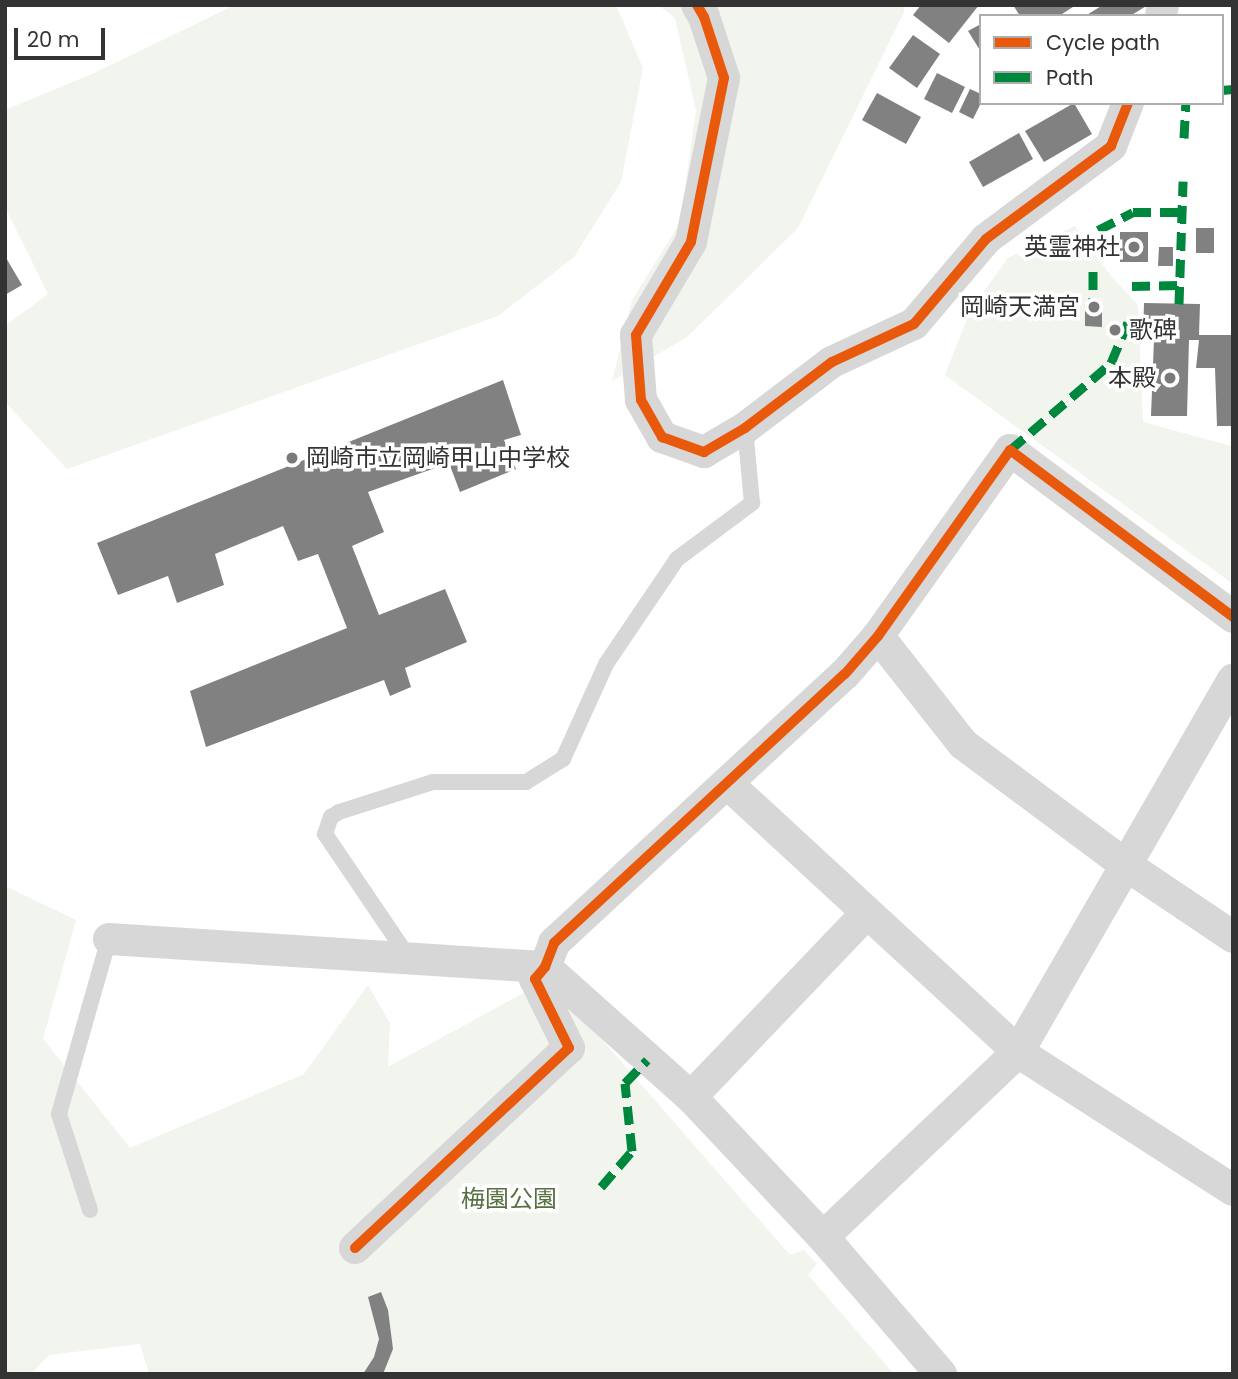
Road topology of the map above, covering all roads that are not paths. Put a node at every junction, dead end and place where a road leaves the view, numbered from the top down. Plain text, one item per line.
1 (697, 5) edge
2 (1127, 105) edge
3 (745, 428) junction
4 (1233, 617) edge
5 (878, 636) junction
6 (1233, 680) edge
7 (728, 783) junction
8 (1126, 865) junction
9 (866, 914) junction
10 (1233, 937) edge
11 (109, 939) joint
12 (409, 958) junction
13 (545, 967) junction
14 (1018, 1052) junction
15 (691, 1097) junction
16 (1233, 1190) edge
17 (90, 1209) dead end
18 (823, 1237) junction
19 (355, 1248) dead end
20 (941, 1374) edge

1 - 3 street
2 - 3 street
3 - 12 lane
4 - 5 street
5 - 7 street
5 - 8 street
6 - 8 street
7 - 9 street
7 - 13 street
8 - 10 street
8 - 14 street
9 - 14 street
9 - 15 street
11 - 12 street
11 - 17 lane
12 - 13 street
13 - 15 street
13 - 19 street
14 - 16 street
14 - 18 street
15 - 18 street
18 - 20 street

